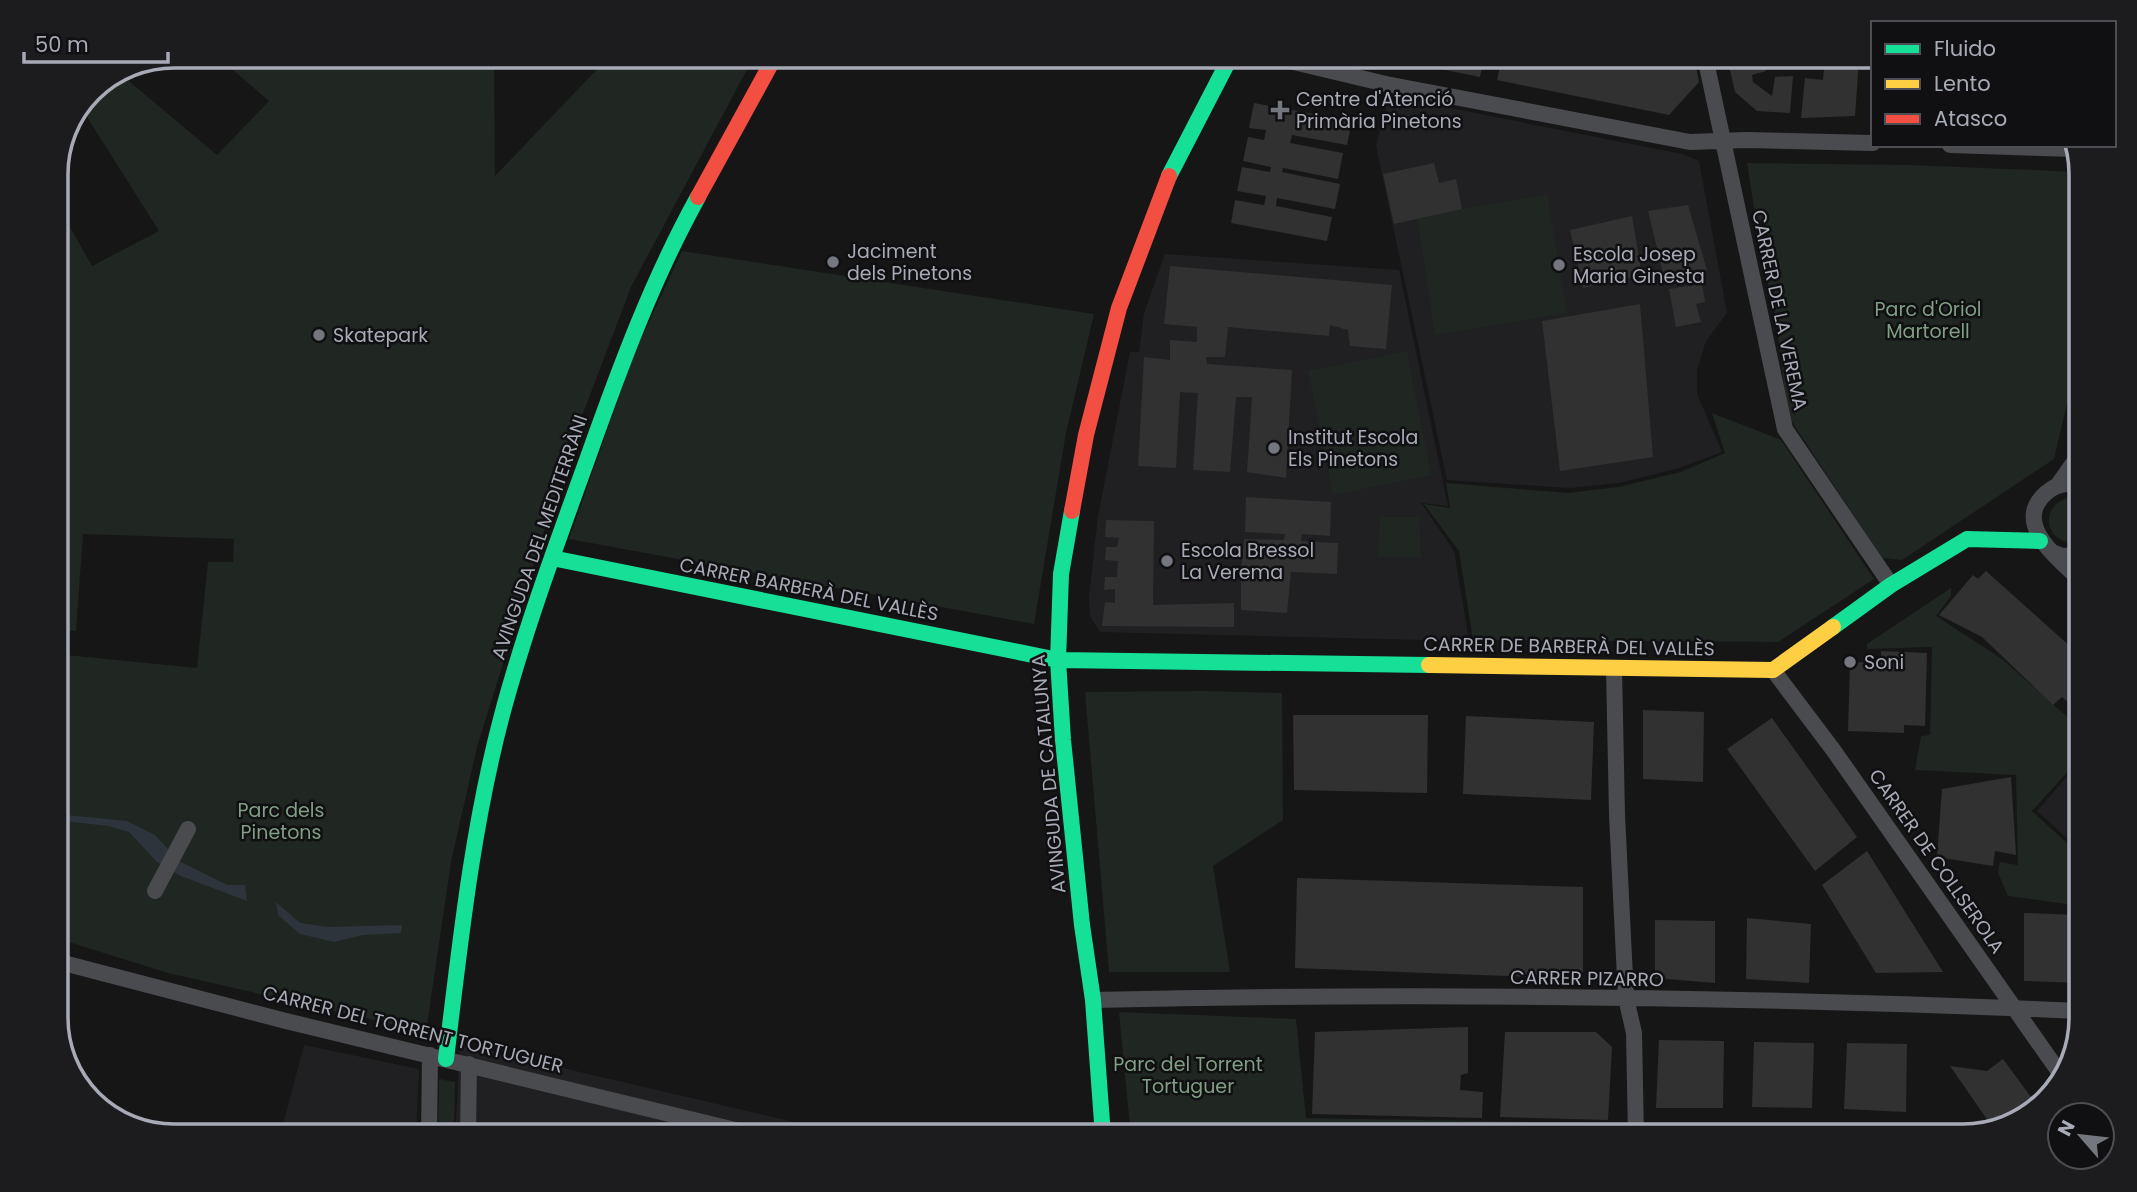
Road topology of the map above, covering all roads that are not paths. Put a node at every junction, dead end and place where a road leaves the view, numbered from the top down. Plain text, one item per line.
1 (769, 68) edge
2 (1225, 68) edge
3 (1318, 68) edge
4 (1707, 68) edge
5 (1722, 141) junction
6 (1871, 143) edge
7 (2012, 147) edge
8 (2066, 149) edge
9 (2069, 469) edge
10 (2069, 483) edge
11 (2057, 486) junction
12 (2040, 541) junction
13 (2052, 552) junction
14 (2069, 556) edge
15 (552, 558) junction
16 (2069, 569) edge
17 (1891, 585) junction
18 (1058, 660) junction
19 (1614, 668) junction
20 (1773, 670) junction
21 (188, 829) dead end
22 (155, 891) dead end
23 (68, 964) edge
24 (1626, 998) junction
25 (1093, 1000) junction
26 (2014, 1008) junction
27 (2069, 1010) edge
28 (430, 1055) junction
29 (446, 1059) junction
30 (470, 1064) junction
31 (2056, 1068) edge
32 (429, 1124) edge
33 (468, 1124) edge
34 (712, 1124) edge
35 (1102, 1124) edge
36 (1636, 1124) edge

1 - 15 street, AVINGUDA DEL MEDITERRÀNI
2 - 18 street, AVINGUDA DE CATALUNYA
3 - 5 street
4 - 5 street, CARRER DE LA VEREMA
5 - 6 street
5 - 17 street, CARRER DE LA VEREMA
7 - 8 street
9 - 11 street
10 - 11 street
11 - 12 street
12 - 13 street
12 - 17 street
13 - 14 street
13 - 16 street
15 - 18 street, CARRER BARBERÀ DEL VALLÈS
15 - 29 street, AVINGUDA DEL MEDITERRÀNI
17 - 20 street
18 - 19 street, CARRER DE BARBERÀ DEL VALLÈS
18 - 25 street, AVINGUDA DE CATALUNYA
19 - 20 street, CARRER DE BARBERÀ DEL VALLÈS
19 - 24 street
20 - 26 street, CARRER DE COLLSEROLA
21 - 22 street
23 - 28 street, CARRER DEL TORRENT TORTUGUER
24 - 25 street, CARRER PIZARRO
24 - 26 street, CARRER PIZARRO
24 - 36 street
25 - 35 street, AVINGUDA DE CATALUNYA
26 - 27 street, CARRER PIZARRO
26 - 31 street, CARRER DE COLLSEROLA
28 - 29 street, CARRER DEL TORRENT TORTUGUER
28 - 32 street
29 - 30 street, CARRER DEL TORRENT TORTUGUER
30 - 33 street
30 - 34 street, CARRER DEL TORRENT TORTUGUER

